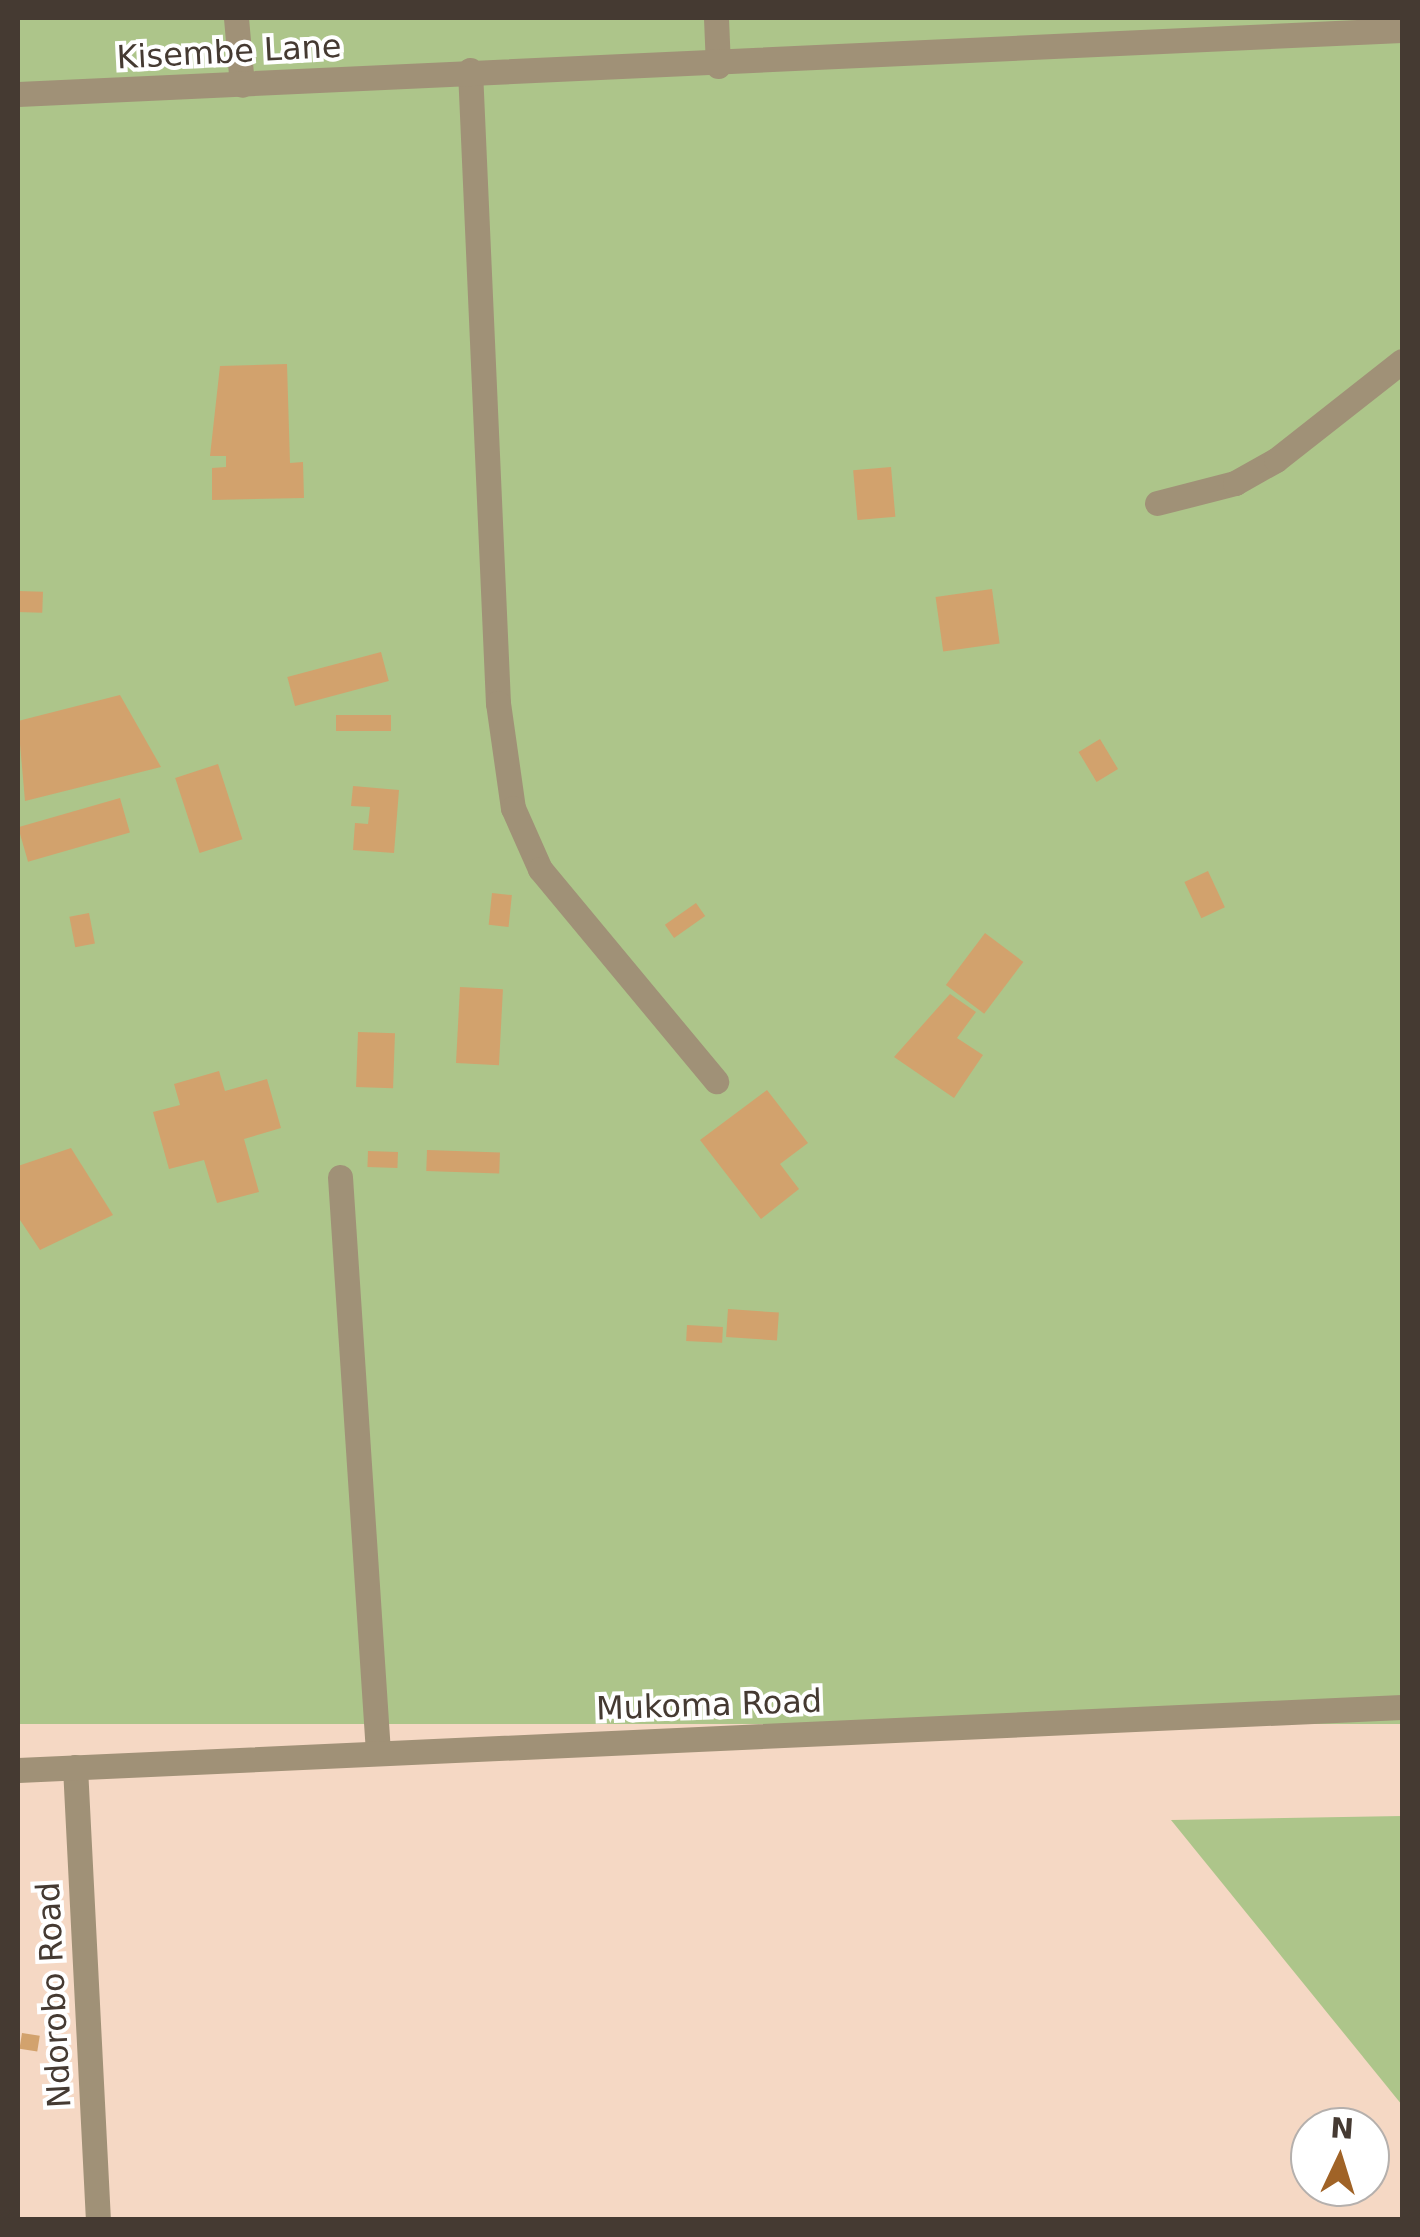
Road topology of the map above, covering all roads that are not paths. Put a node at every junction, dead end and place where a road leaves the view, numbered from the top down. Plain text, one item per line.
1 (236, 18) edge
2 (716, 18) edge
3 (1402, 30) edge
4 (718, 66) junction
5 (470, 70) junction
6 (242, 85) junction
7 (18, 94) edge
8 (1402, 361) edge
9 (1156, 503) dead end
10 (716, 1081) dead end
11 (340, 1177) dead end
12 (1402, 1708) edge
13 (378, 1752) junction
14 (75, 1767) junction
15 (18, 1770) edge
16 (98, 2220) edge

1 - 6 street
2 - 4 street
3 - 4 street, Kisembe Lane
4 - 5 street, Kisembe Lane
5 - 6 street, Kisembe Lane
5 - 10 street
6 - 7 street, Kisembe Lane
8 - 9 street
11 - 13 street
12 - 13 street, Mukoma Road
13 - 14 street, Mukoma Road
14 - 15 street, Mukoma Road
14 - 16 street, Ndorobo Road

